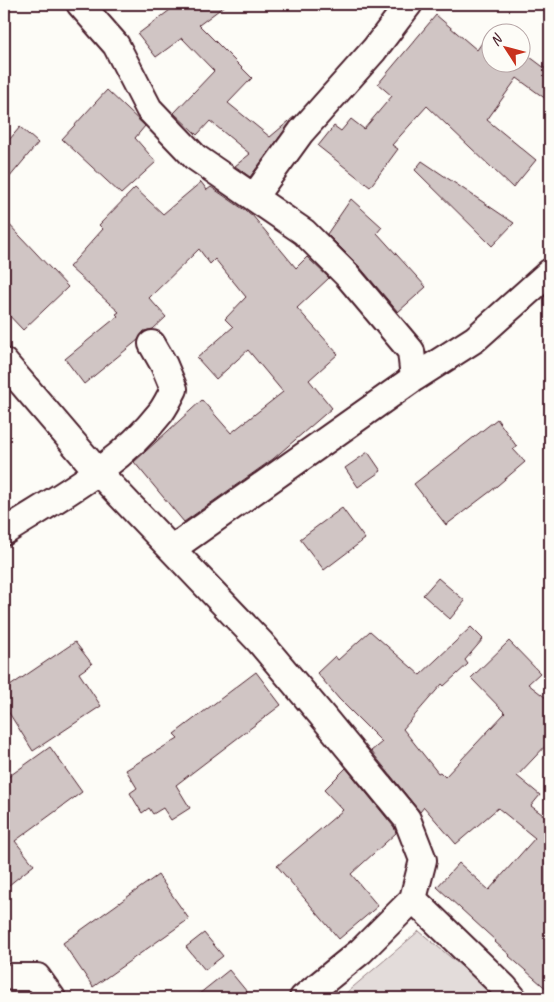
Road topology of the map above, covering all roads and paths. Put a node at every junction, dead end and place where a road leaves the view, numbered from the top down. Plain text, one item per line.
1 (80, 4) edge
2 (409, 4) edge
3 (254, 197) junction
4 (550, 272) edge
5 (152, 344) dead end
6 (4, 362) edge
7 (414, 378) junction
8 (98, 472) junction
9 (4, 532) edge
10 (172, 549) junction
11 (413, 899) junction
12 (12, 976) dead end
13 (52, 998) edge
14 (303, 998) edge
15 (513, 998) edge

1 - 3 street
2 - 3 street
3 - 7 street
4 - 7 street
5 - 8 street
6 - 8 street
7 - 10 street
8 - 9 street
8 - 10 street
10 - 11 street
11 - 14 street
11 - 15 street
12 - 13 street

